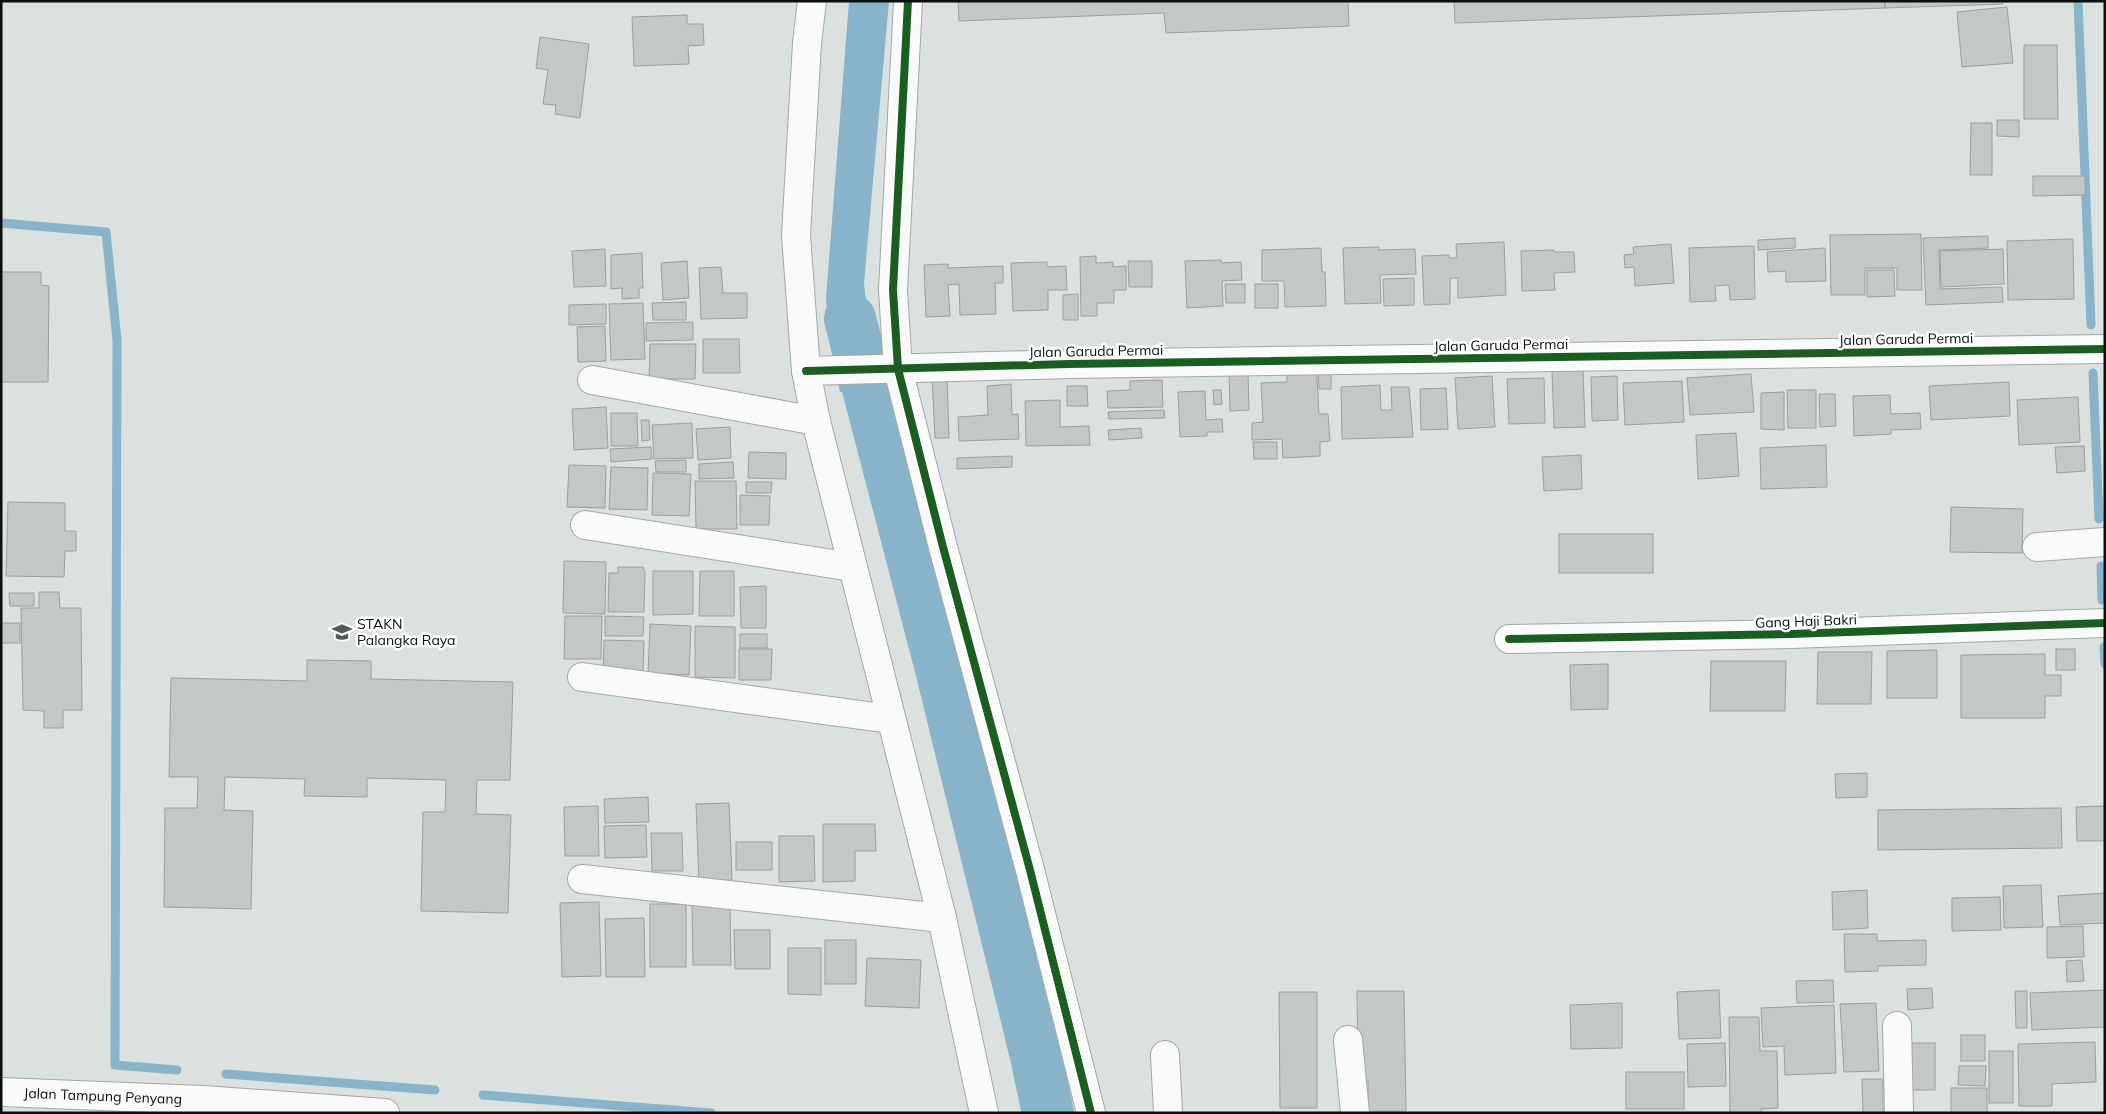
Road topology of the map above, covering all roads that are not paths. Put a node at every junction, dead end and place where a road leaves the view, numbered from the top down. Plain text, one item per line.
1 (812, 1) edge
2 (908, 1) edge
3 (2105, 349) edge
4 (886, 369) junction
5 (806, 371) junction
6 (592, 380) dead end
7 (816, 421) junction
8 (585, 525) dead end
9 (2105, 542) edge
10 (2037, 547) dead end
11 (852, 567) junction
12 (2105, 623) edge
13 (1509, 639) dead end
14 (582, 677) dead end
15 (890, 718) junction
16 (582, 879) dead end
17 (942, 918) junction
18 (1897, 1026) dead end
19 (1348, 1040) dead end
20 (1165, 1055) dead end
21 (1, 1092) edge
22 (144, 1105) edge
23 (377, 1112) edge
24 (385, 1113) edge
25 (984, 1113) edge
26 (1091, 1113) edge
27 (1168, 1113) edge
28 (1355, 1113) edge
29 (1899, 1113) edge

1 - 5 street
2 - 4 street
3 - 4 street, Jalan Garuda Permai
4 - 5 street, Jalan Garuda Permai
4 - 26 street
5 - 7 street
6 - 7 street
7 - 11 street
8 - 11 street
9 - 10 street
11 - 15 street
12 - 13 street, Gang Haji Bakri
14 - 15 street
15 - 17 street
16 - 17 street
17 - 25 street
18 - 29 street
19 - 28 street
20 - 27 street
21 - 22 street, Jalan Tampung Penyang
22 - 23 street, Jalan Tampung Penyang
23 - 24 street, Jalan Tampung Penyang

